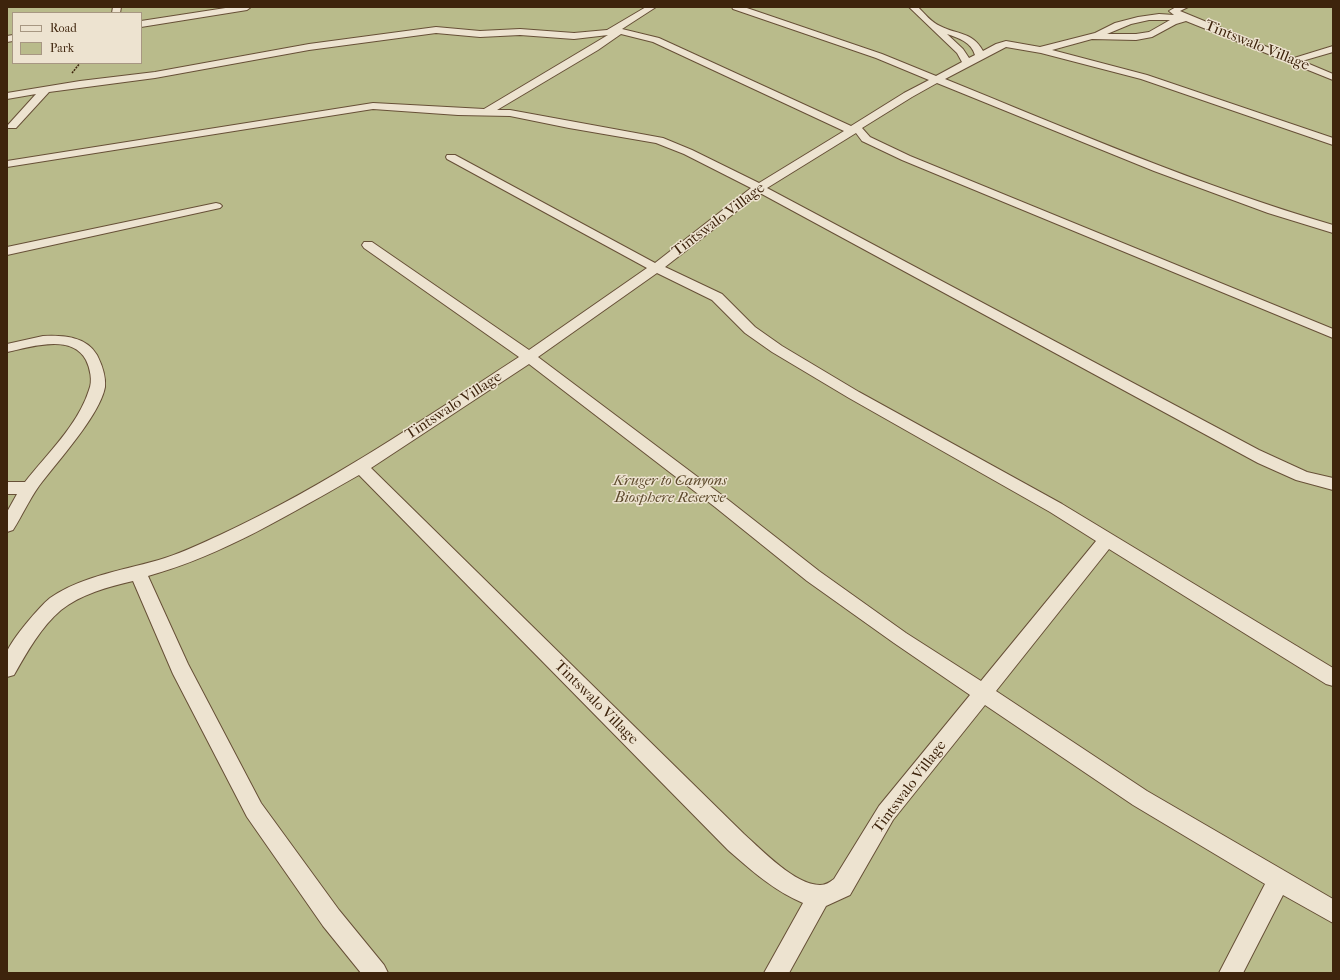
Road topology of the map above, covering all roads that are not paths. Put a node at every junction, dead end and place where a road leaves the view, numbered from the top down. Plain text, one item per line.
1 (247, 7) edge
2 (652, 7) edge
3 (736, 7) edge
4 (913, 7) edge
5 (1178, 12) edge
6 (142, 24) edge
7 (936, 28) junction
8 (620, 31) junction
9 (610, 32) junction
10 (961, 36) junction
11 (980, 38) dead end
12 (1333, 49) edge
13 (1040, 50) junction
14 (974, 60) junction
15 (1293, 61) junction
16 (1333, 77) edge
17 (938, 79) junction
18 (46, 89) junction
19 (7, 96) edge
20 (487, 112) junction
21 (12, 126) dead end
22 (859, 133) junction
23 (1333, 142) edge
24 (451, 157) dead end
25 (7, 164) edge
26 (759, 188) junction
27 (216, 206) dead end
28 (1333, 229) edge
29 (368, 245) dead end
30 (7, 252) edge
31 (656, 268) junction
32 (1333, 334) edge
33 (7, 348) edge
34 (529, 357) junction
35 (361, 467) junction
36 (1333, 484) edge
37 (7, 488) edge
38 (30, 488) junction
39 (7, 526) edge
40 (1107, 539) junction
41 (138, 573) junction
42 (7, 668) edge
43 (1333, 678) edge
44 (983, 694) junction
45 (1279, 880) junction
46 (819, 896) junction
47 (1333, 912) edge
48 (376, 973) edge
49 (776, 973) edge
50 (1231, 973) edge

1 - 6 street
2 - 9 street
3 - 17 street
4 - 7 street
5 - 13 street, Tintswalo Village
5 - 15 street, Tintswalo Village
7 - 10 street
7 - 14 street
8 - 9 street
8 - 20 street
8 - 22 street
9 - 18 street
10 - 11 street
10 - 14 street
12 - 15 street
13 - 14 street, Tintswalo Village
13 - 23 street
14 - 17 street, Tintswalo Village
15 - 16 street, Tintswalo Village
17 - 22 street, Tintswalo Village
17 - 28 street
18 - 19 street
18 - 21 street
20 - 25 street
20 - 26 street
22 - 26 street, Tintswalo Village
22 - 32 street
24 - 31 street
26 - 31 street, Tintswalo Village
26 - 36 street
27 - 30 street
29 - 34 street
31 - 34 street, Tintswalo Village
31 - 40 street
33 - 38 street
34 - 35 street, Tintswalo Village
34 - 44 street
35 - 41 street
35 - 46 street, Tintswalo Village
37 - 38 street
38 - 39 street
40 - 43 street
40 - 44 street, Tintswalo Village
41 - 42 street
41 - 48 street
44 - 45 street
44 - 46 street, Tintswalo Village
45 - 47 street
45 - 50 street
46 - 49 street

